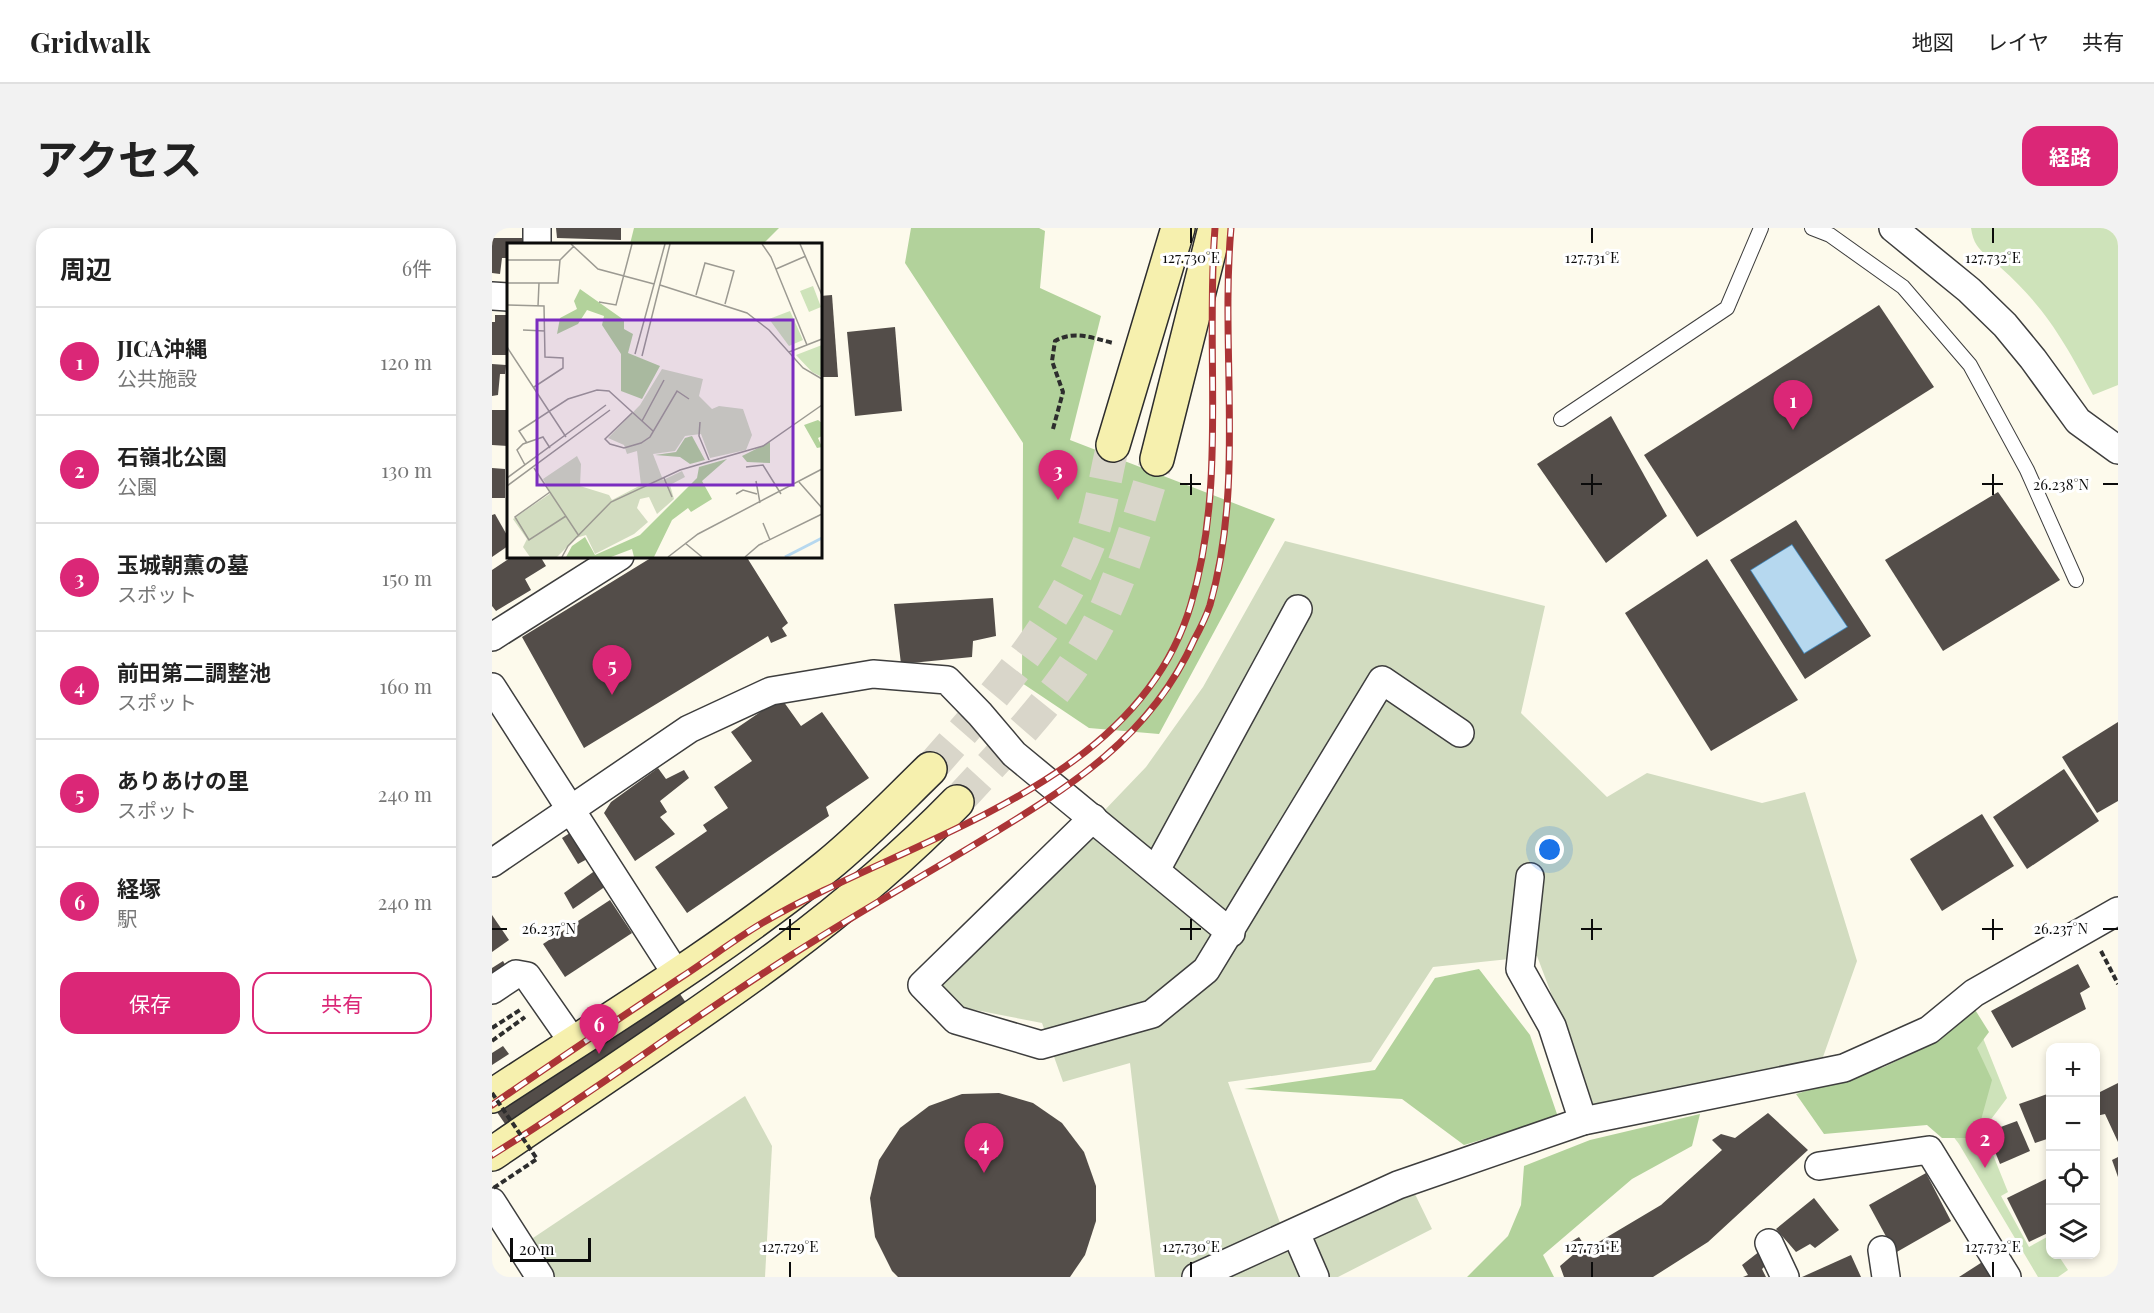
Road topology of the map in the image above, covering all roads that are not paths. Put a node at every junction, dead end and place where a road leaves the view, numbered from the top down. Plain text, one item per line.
1 (1178, 228) edge
2 (1215, 228) edge
3 (1761, 228) edge
4 (1812, 228) edge
5 (1893, 228) edge
6 (492, 296) edge
7 (507, 297) edge
8 (1561, 419) dead end
9 (2118, 423) edge
10 (2093, 434) junction
11 (1113, 445) tunnel mouth
12 (2118, 450) edge
13 (1157, 459) tunnel mouth
14 (617, 558) edge
15 (2076, 580) dead end
16 (1298, 609) dead end
17 (492, 637) edge
18 (492, 687) edge
19 (1460, 732) dead end
20 (930, 768) tunnel mouth
21 (957, 802) tunnel mouth
22 (573, 810) junction
23 (1093, 818) junction
24 (492, 863) edge
25 (1156, 870) junction
26 (1530, 877) dead end
27 (2118, 910) edge
28 (1232, 933) junction
29 (677, 975) junction
30 (492, 990) edge
31 (573, 1042) junction
32 (492, 1094) edge
33 (1583, 1121) junction
34 (492, 1154) edge
35 (1819, 1166) dead end
36 (492, 1202) edge
37 (1296, 1233) junction
38 (1769, 1243) dead end
39 (1882, 1251) dead end
40 (540, 1277) edge
41 (1196, 1277) edge
42 (1315, 1277) edge
43 (1785, 1277) edge
44 (1886, 1277) edge
45 (2007, 1277) edge

1 - 11 street
2 - 13 street
3 - 8 lane
4 - 15 lane
5 - 10 street
6 - 7 street
9 - 10 street
10 - 12 street
14 - 17 street
16 - 25 street
18 - 22 street
19 - 28 street
20 - 29 street
21 - 34 street
22 - 23 street
22 - 24 street
22 - 29 street
23 - 25 street
23 - 28 street
25 - 28 street
26 - 33 street
27 - 33 street
29 - 31 street
30 - 31 street
31 - 32 street
33 - 37 street
35 - 45 street
36 - 40 street
37 - 41 street
37 - 42 street
38 - 43 street
39 - 44 street

